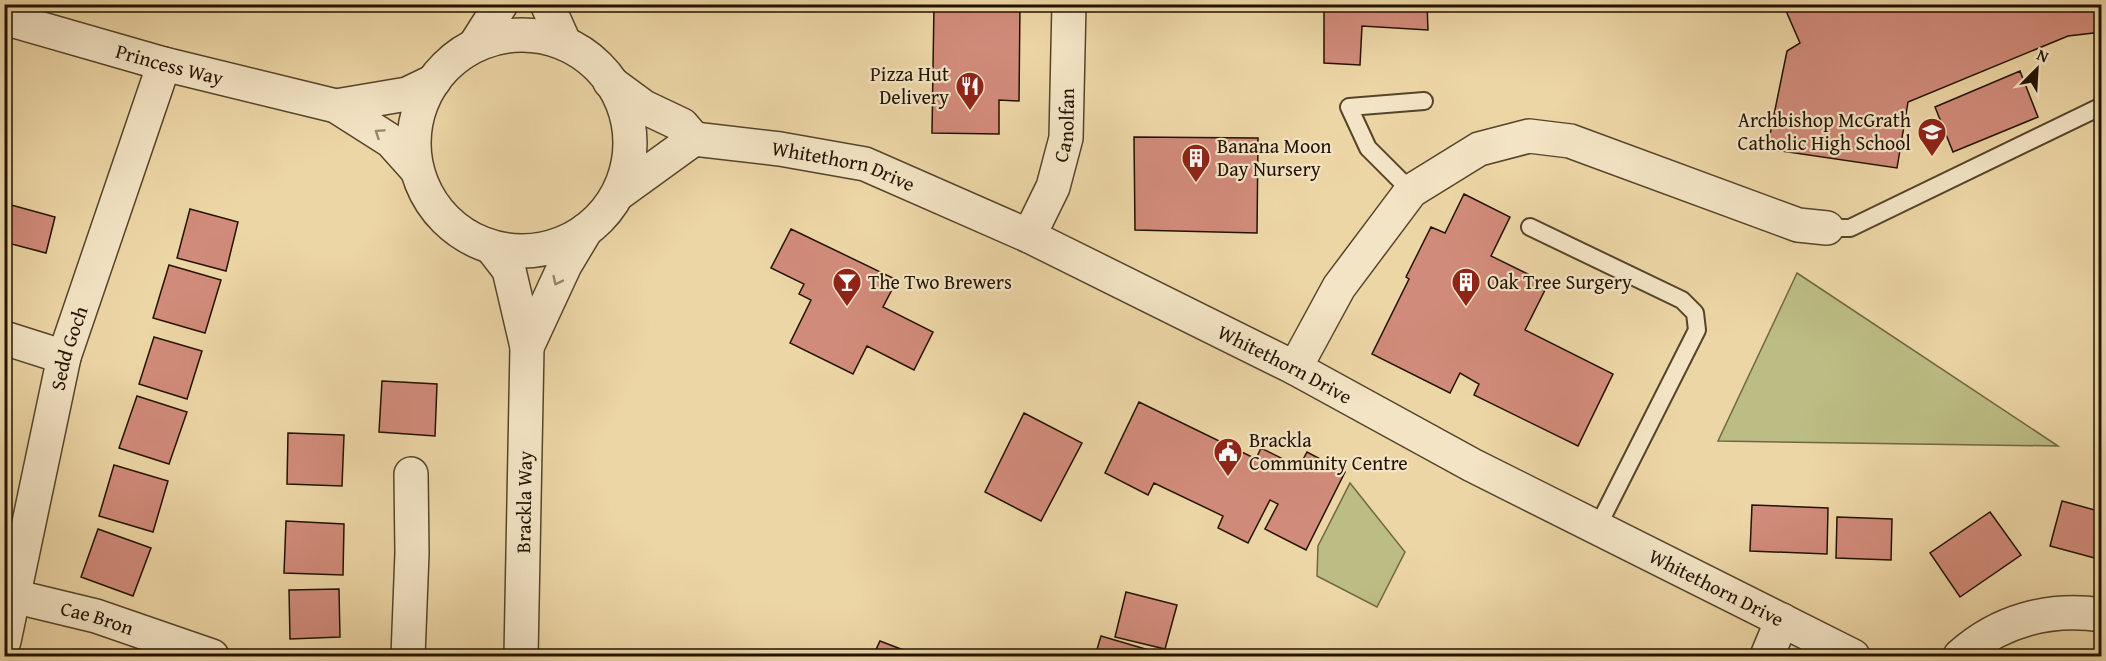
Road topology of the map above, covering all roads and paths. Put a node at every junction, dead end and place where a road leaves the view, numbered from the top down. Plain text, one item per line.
1 (501, 4) edge
2 (547, 4) edge
3 (1069, 4) edge
4 (4, 18) edge
5 (564, 42) junction
6 (475, 45) junction
7 (164, 64) junction
8 (434, 81) junction
9 (610, 82) junction
10 (1424, 101) dead end
11 (336, 106) junction
12 (2102, 106) edge
13 (694, 139) junction
14 (416, 170) junction
15 (1411, 191) junction
16 (618, 194) junction
17 (1530, 227) dead end
18 (1827, 228) joint
19 (586, 230) junction
20 (1029, 236) junction
21 (492, 248) junction
22 (4, 338) edge
23 (527, 347) junction
24 (64, 357) junction
25 (1295, 368) junction
26 (411, 474) dead end
27 (1598, 528) junction
28 (13, 596) junction
29 (2102, 615) edge
30 (1782, 620) junction
31 (4, 642) edge
32 (213, 657) edge
33 (408, 657) edge
34 (521, 657) edge
35 (1767, 657) edge
36 (1853, 657) edge
37 (1960, 657) edge

1 - 6 street
2 - 5 street
3 - 20 street, Canolfan
4 - 7 street, Princess Way
5 - 6 street
5 - 9 street
6 - 8 street
7 - 11 street, Princess Way
7 - 24 street, Sedd Goch
8 - 11 street, Princess Way
8 - 14 street
9 - 13 street
9 - 16 street
10 - 15 lane
14 -> 11 street, Princess Way
12 - 18 lane
13 - 16 street
13 - 20 street, Whitethorn Drive
14 - 21 street
15 - 18 street
15 - 25 street
16 - 19 street
17 - 27 lane
19 - 21 street
19 -> 23 street, Brackla Way
20 - 25 street, Whitethorn Drive
21 - 23 street, Brackla Way
22 - 24 street
23 - 34 street, Brackla Way
24 - 28 street, Sedd Goch
25 - 27 street, Whitethorn Drive
26 - 33 street
27 - 30 street, Whitethorn Drive
28 - 31 street, Sedd Goch
28 - 32 street, Cae Bron
29 - 37 street
30 - 35 street
30 - 36 street, Whitethorn Drive

